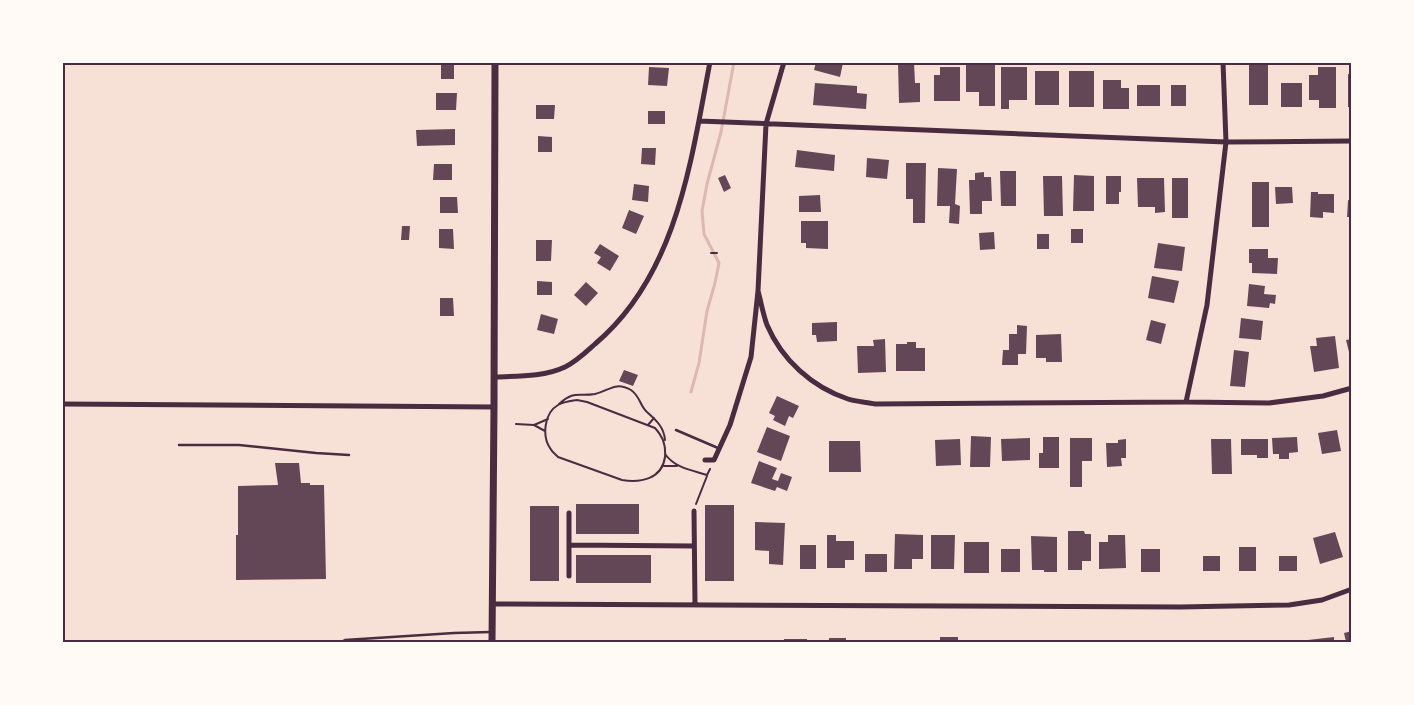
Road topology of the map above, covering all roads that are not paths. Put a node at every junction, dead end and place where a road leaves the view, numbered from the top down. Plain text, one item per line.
1 (495, 62) edge
2 (710, 62) edge
3 (784, 62) edge
4 (1223, 62) edge
5 (699, 121) junction
6 (766, 124) junction
7 (1352, 141) edge
8 (1226, 142) junction
9 (758, 291) junction
10 (494, 377) junction
11 (1352, 388) edge
12 (1186, 402) junction
13 (62, 404) edge
14 (494, 407) junction
15 (676, 430) dead end
16 (179, 445) dead end
17 (720, 448) junction
18 (349, 454) dead end
19 (705, 460) dead end
20 (694, 511) road end
21 (569, 513) dead end
22 (569, 545) junction
23 (694, 546) junction
24 (569, 576) dead end
25 (1352, 589) edge
26 (493, 604) junction
27 (695, 604) junction
28 (492, 632) junction
29 (341, 642) edge
30 (492, 642) edge

1 - 10 main road
2 - 5 street
3 - 6 street
4 - 8 street
5 - 6 street
5 - 10 street
6 - 8 street
6 - 9 street
7 - 8 street
8 - 12 street
9 - 12 street
9 - 17 street
10 - 14 main road
11 - 12 street
13 - 14 street
14 - 26 main road
15 - 17 lane
16 - 18 lane
17 - 19 street
20 - 23 street
21 - 22 street
22 - 23 street
22 - 24 street
23 - 27 street
25 - 27 street
26 - 27 street
26 - 28 main road
28 - 29 lane
28 - 30 main road

